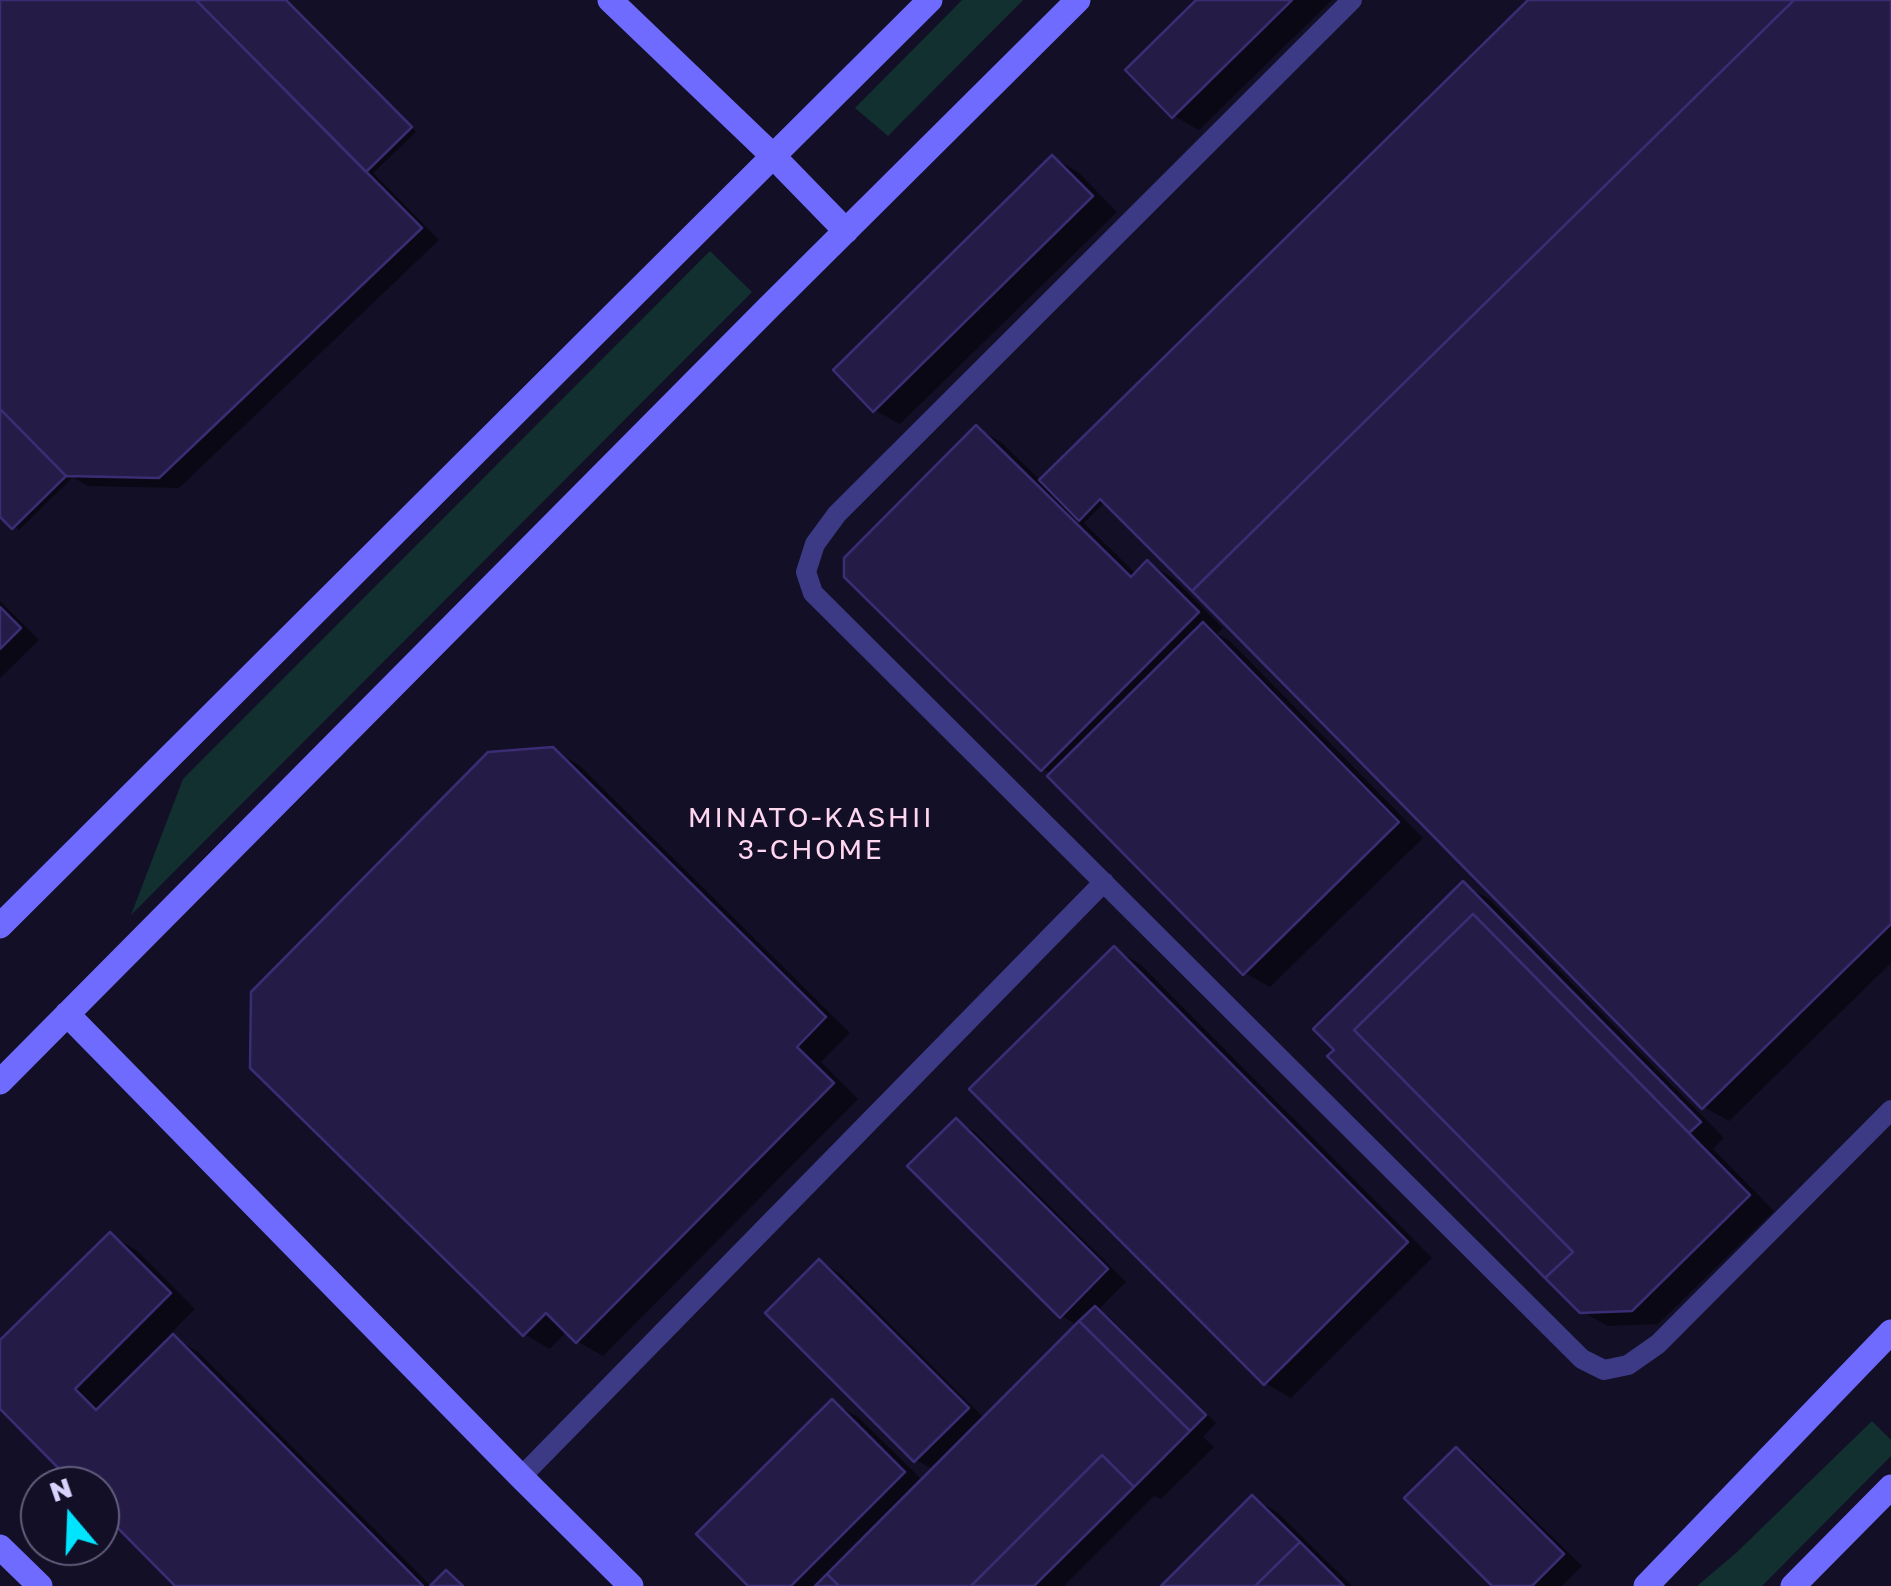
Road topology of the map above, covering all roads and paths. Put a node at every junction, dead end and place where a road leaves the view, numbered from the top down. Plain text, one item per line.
1 (610, 0) edge
2 (930, 0) edge
3 (1078, 0) edge
4 (1352, 0) edge
5 (773, 156) junction
6 (846, 230) junction
7 (1104, 882) junction
8 (0, 926) edge
9 (67, 1014) junction
10 (0, 1082) edge
11 (1891, 1110) edge
12 (1891, 1332) edge
13 (520, 1477) junction
14 (1891, 1487) edge
15 (0, 1547) edge
16 (40, 1586) edge
17 (631, 1586) edge
18 (1646, 1586) edge
19 (1793, 1586) edge

1 - 5 street
2 - 5 street
3 - 6 street
4 - 7 lane
5 - 6 street
5 - 8 street
6 - 9 street
7 - 11 lane
7 - 13 lane
9 - 10 street
9 - 13 street
12 - 18 street
13 - 17 street
14 - 19 street
15 - 16 street

